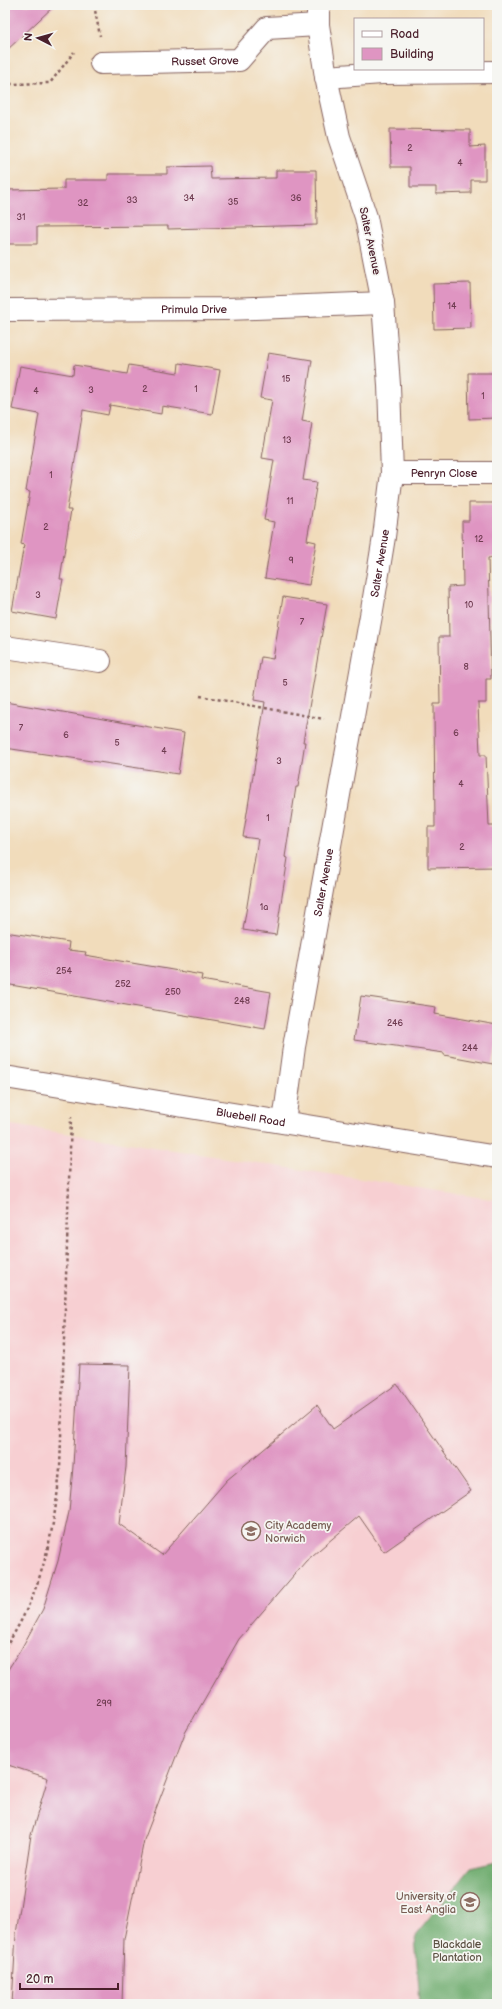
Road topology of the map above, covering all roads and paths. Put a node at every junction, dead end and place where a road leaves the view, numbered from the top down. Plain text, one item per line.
1 (318, 15) edge
2 (100, 33) dead end
3 (94, 37) dead end
4 (77, 48) dead end
5 (101, 63) dead end
6 (5, 72) edge
7 (497, 72) edge
8 (326, 77) junction
9 (382, 303) junction
10 (5, 310) edge
11 (392, 473) junction
12 (497, 473) edge
13 (5, 647) edge
14 (100, 661) dead end
15 (200, 696) dead end
16 (352, 725) junction
17 (5, 1077) edge
18 (71, 1117) dead end
19 (284, 1122) junction
20 (497, 1157) edge
21 (5, 1648) edge

1 - 5 street, Russet Grove
1 - 8 street, Salter Avenue
2 - 3 path
4 - 6 path
7 - 8 street
8 - 9 street, Salter Avenue
9 - 10 street, Primula Drive
9 - 11 street, Salter Avenue
11 - 12 street, Penryn Close
11 - 16 street, Salter Avenue
13 - 14 street
15 - 16 path
16 - 19 street, Salter Avenue
17 - 19 street, Bluebell Road
18 - 21 path
19 - 20 street, Bluebell Road

